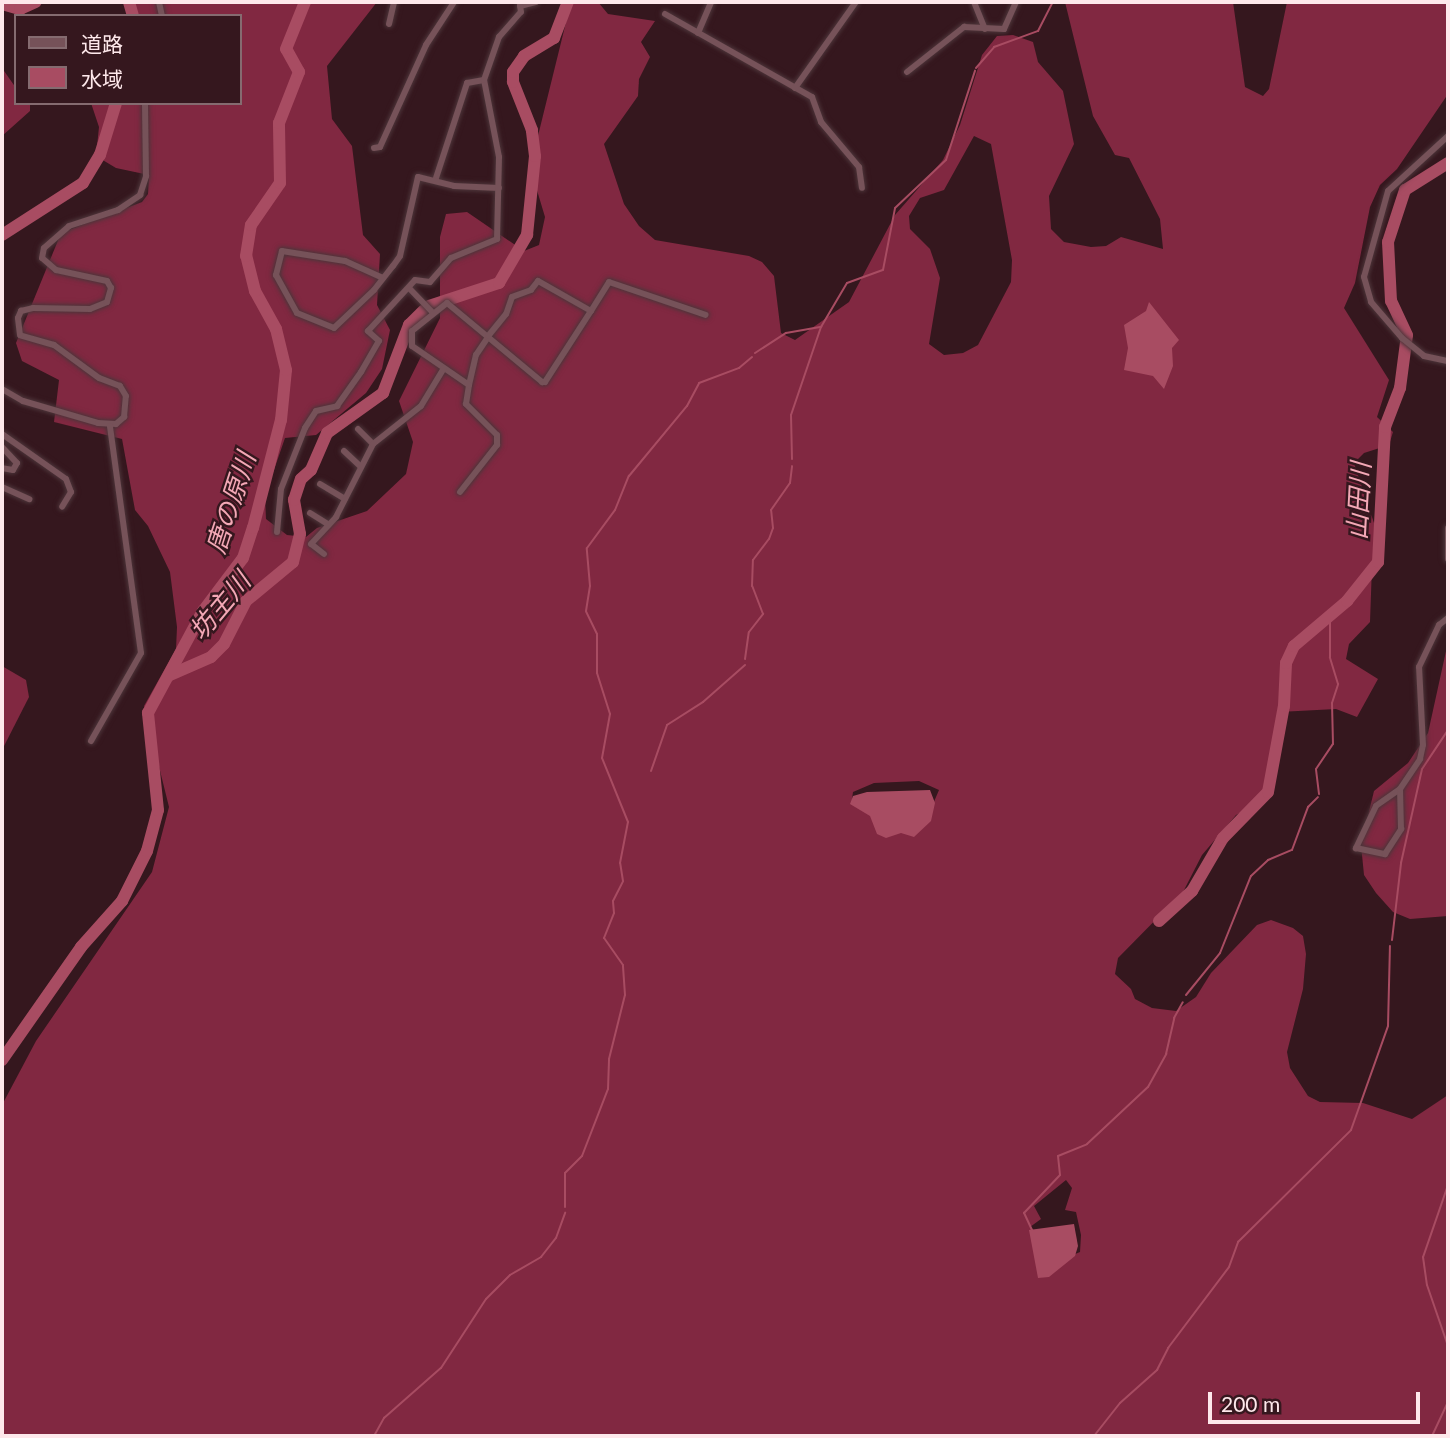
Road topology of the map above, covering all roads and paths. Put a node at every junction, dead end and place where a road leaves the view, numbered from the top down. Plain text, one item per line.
1 (394, 2) edge
2 (454, 2) edge
3 (536, 2) edge
4 (711, 2) edge
5 (856, 2) edge
6 (974, 2) edge
7 (1016, 2) edge
8 (517, 4) edge
9 (665, 14) dead end
10 (389, 24) dead end
11 (985, 29) junction
12 (698, 33) junction
13 (907, 72) dead end
14 (484, 80) junction
15 (795, 88) junction
16 (145, 105) edge
17 (1448, 136) edge
18 (374, 148) dead end
19 (436, 178) junction
20 (499, 188) junction
21 (862, 188) dead end
22 (383, 278) junction
23 (409, 288) junction
24 (591, 310) junction
25 (432, 312) junction
26 (706, 315) dead end
27 (488, 336) junction
28 (1448, 361) edge
29 (444, 368) junction
30 (469, 384) junction
31 (2, 389) edge
32 (110, 426) junction
33 (358, 429) dead end
34 (2, 434) edge
35 (373, 444) junction
36 (2, 447) edge
37 (344, 451) dead end
38 (361, 467) junction
39 (2, 468) edge
40 (320, 484) dead end
41 (2, 487) edge
42 (460, 492) dead end
43 (29, 499) dead end
44 (345, 499) junction
45 (62, 507) dead end
46 (310, 513) dead end
47 (329, 524) junction
48 (1448, 528) edge
49 (277, 532) dead end
50 (324, 554) dead end
51 (1448, 559) edge
52 (1448, 618) edge
53 (90, 741) dead end
54 (1400, 789) junction

1 - 10 street
2 - 18 street
3 - 8 street
4 - 12 street
5 - 15 street
6 - 11 street
7 - 11 street
8 - 14 street
9 - 12 street
11 - 13 street
12 - 15 street
14 - 19 street
14 - 20 street
15 - 21 street
16 - 32 street
17 - 28 street
19 - 20 street
19 - 22 street
20 - 23 street
22 - 22 street
23 - 25 street
23 - 49 street
24 - 26 street
24 - 27 street
24 - 27 street
25 - 27 street
25 - 29 street
27 - 30 street
29 - 30 street
29 - 35 street
30 - 42 street
31 - 32 street
32 - 53 street
33 - 35 street
34 - 45 street
35 - 38 street
36 - 39 street
37 - 38 street
38 - 44 street
40 - 44 street
41 - 43 street
44 - 47 street
46 - 47 street
47 - 50 street
48 - 51 street
52 - 54 street
54 - 54 street

